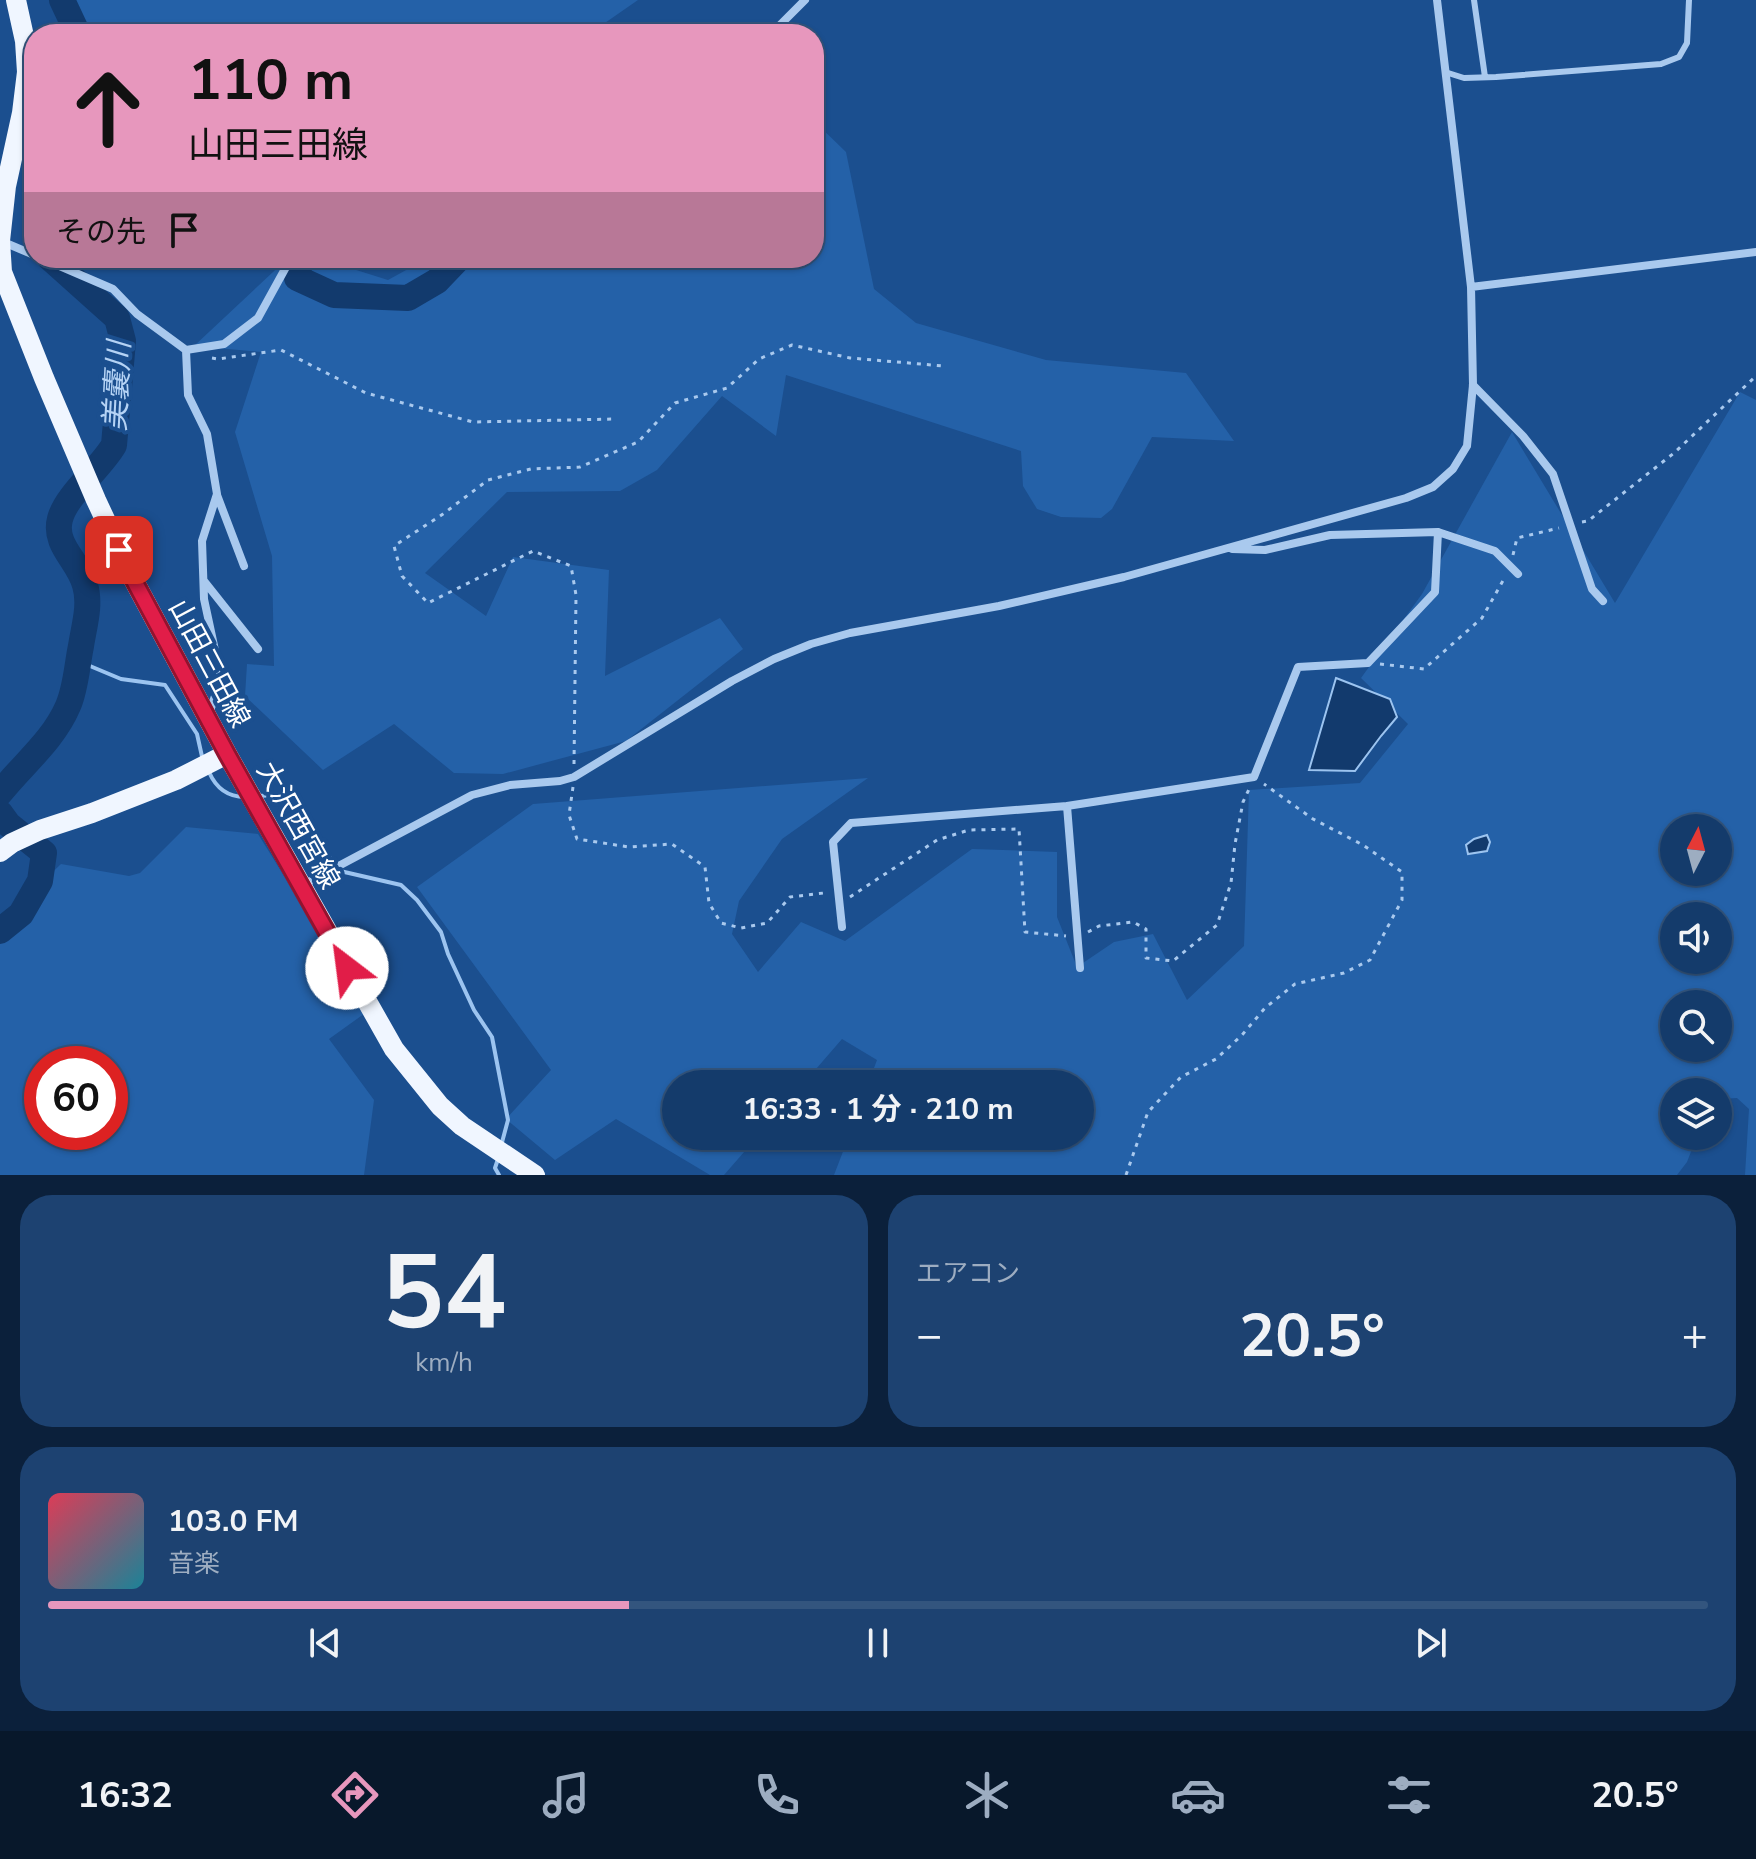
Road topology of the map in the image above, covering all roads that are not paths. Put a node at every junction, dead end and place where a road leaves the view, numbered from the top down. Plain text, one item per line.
1 (16, 0) edge
2 (805, 0) edge
3 (1437, 0) edge
4 (1474, 0) edge
5 (1689, 0) edge
6 (781, 24) edge
7 (24, 36) edge
8 (1445, 72) junction
9 (1485, 77) junction
10 (24, 130) edge
11 (0, 241) edge
12 (24, 251) edge
13 (1756, 252) edge
14 (64, 268) edge
15 (286, 268) edge
16 (1471, 287) junction
17 (186, 350) junction
18 (1473, 385) junction
19 (217, 494) junction
20 (1438, 532) junction
21 (1224, 548) junction
22 (244, 566) dead end
23 (1518, 574) dead end
24 (203, 580) junction
25 (1603, 601) dead end
26 (258, 649) dead end
27 (208, 718) junction
28 (212, 762) junction
29 (1067, 806) junction
30 (0, 852) edge
31 (301, 886) junction
32 (842, 927) dead end
33 (1080, 968) dead end
34 (535, 1175) edge

1 - 7 main road, 山田三田線
2 - 6 street
3 - 8 street
4 - 9 lane
5 - 9 lane
8 - 9 lane
8 - 16 street
10 - 11 main road, 山田三田線
11 - 12 street
11 - 27 main road, 山田三田線
13 - 16 street
14 - 17 street
15 - 17 street
16 - 18 street
17 - 19 street
18 - 21 street
18 - 25 street
19 - 22 street
19 - 24 street
20 - 21 street
20 - 23 street
20 - 29 street
21 - 31 street
24 - 26 street
24 - 27 street
27 - 28 main road, 山田三田線
28 - 30 main road
28 - 31 main road, 大沢西宮線
29 - 32 street
29 - 33 street
31 - 34 main road, 大沢西宮線

